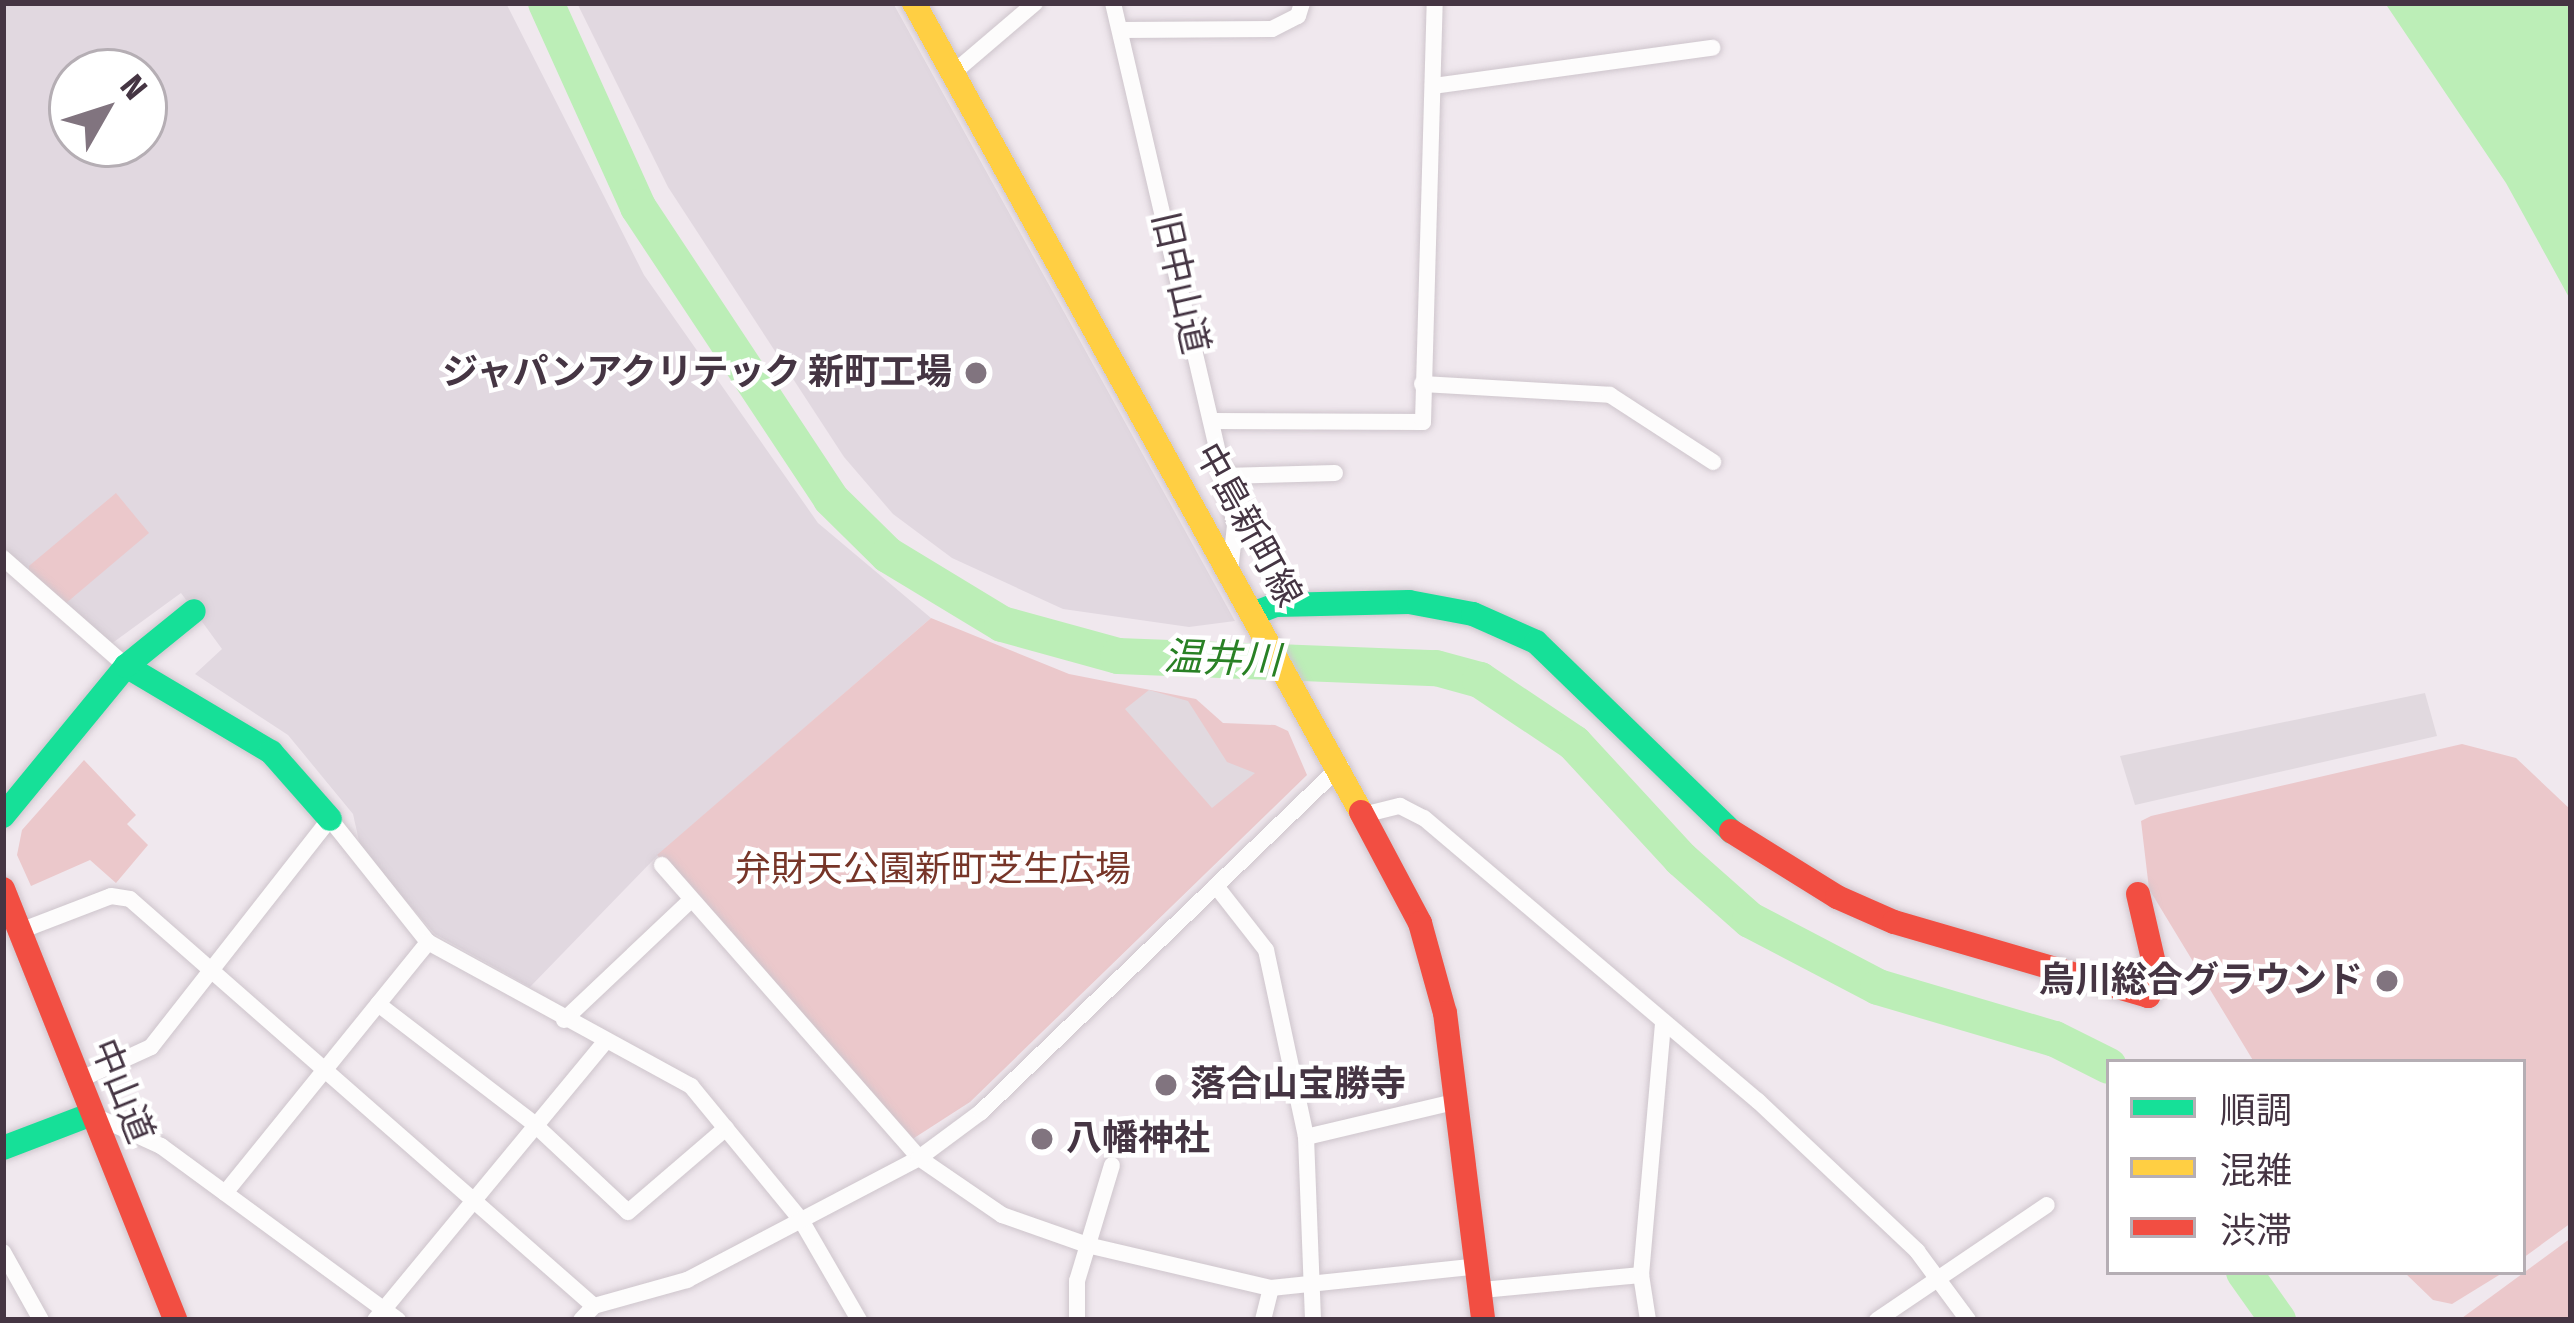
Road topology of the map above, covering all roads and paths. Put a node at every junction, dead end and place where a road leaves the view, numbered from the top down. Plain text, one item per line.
1 (914, 3) edge
2 (1035, 3) edge
3 (1113, 3) edge
4 (1302, 3) edge
5 (1422, 3) edge
6 (1437, 3) edge
7 (1122, 30) junction
8 (1712, 48) dead end
9 (952, 74) junction
10 (1433, 86) junction
11 (1422, 384) junction
12 (1212, 421) junction
13 (1714, 462) dead end
14 (1335, 473) dead end
15 (1224, 476) junction
16 (3, 558) edge
17 (1231, 566) junction
18 (194, 611) dead end
19 (1259, 620) junction
20 (126, 666) junction
21 (1340, 766) junction
22 (1367, 814) junction
23 (3, 816) edge
24 (329, 819) junction
25 (662, 865) dead end
26 (1216, 886) junction
27 (3, 889) edge
28 (2138, 894) dead end
29 (691, 900) junction
30 (13, 926) edge
31 (428, 942) junction
32 (211, 974) junction
33 (378, 1004) junction
34 (565, 1020) junction
35 (1663, 1023) junction
36 (604, 1043) junction
37 (325, 1071) junction
38 (79, 1080) junction
39 (1459, 1101) junction
40 (92, 1114) junction
41 (533, 1123) junction
42 (726, 1128) junction
43 (1306, 1137) junction
44 (3, 1148) edge
45 (919, 1158) junction
46 (1112, 1165) dead end
47 (225, 1193) junction
48 (473, 1196) junction
49 (2047, 1205) dead end
50 (801, 1220) junction
51 (1088, 1245) junction
52 (3, 1252) edge
53 (1641, 1275) junction
54 (1941, 1277) junction
55 (1481, 1278) junction
56 (1306, 1285) junction
57 (1271, 1288) junction
58 (587, 1313) edge
59 (386, 1316) edge
60 (41, 1320) edge
61 (175, 1320) edge
62 (859, 1320) edge
63 (1077, 1320) edge
64 (1263, 1320) edge
65 (1313, 1320) edge
66 (1483, 1320) edge
67 (1648, 1320) edge
68 (1877, 1320) edge
69 (1968, 1320) edge

1 - 9 main road, 中島新町線
2 - 9 street
3 - 7 street, 旧中山道
4 - 7 street
5 - 6 street
6 - 10 street
7 - 12 street, 旧中山道
8 - 10 street
9 - 17 main road, 中島新町線
10 - 11 street
11 - 12 street
11 - 13 street
12 - 15 street, 旧中山道
14 - 15 street
15 - 17 street, 旧中山道
16 - 20 street
17 - 19 main road, 中島新町線
18 - 20 main road
19 - 21 main road, 中島新町線
19 - 28 main road
20 - 23 main road
20 - 24 main road
21 - 22 main road, 中島新町線
21 - 26 street
22 - 35 street
22 - 39 main road, 中島新町線
24 - 31 street
24 - 32 street
25 - 29 street
26 - 43 street
26 - 45 street
27 - 30 main road, 中山道
29 - 34 street
29 - 45 street
30 - 32 street
30 - 38 main road, 中山道
31 - 33 street
31 - 34 street
32 - 37 street
32 - 38 street
33 - 37 street
33 - 41 street
34 - 36 street
35 - 53 street
35 - 54 street
36 - 41 street
36 - 42 street
37 - 47 street
37 - 48 street
38 - 40 main road, 中山道
39 - 43 street
39 - 55 main road, 中島新町線
40 - 44 main road
40 - 47 street
40 - 61 main road, 中山道
41 - 42 street
41 - 48 street
42 - 50 street
43 - 56 street
45 - 50 street
45 - 51 street
46 - 51 street
47 - 59 street
48 - 58 street
48 - 59 street
49 - 54 street
50 - 58 street
50 - 62 street
51 - 57 street
51 - 63 street
52 - 60 street
53 - 55 street
53 - 67 street
54 - 68 street
54 - 69 street
55 - 56 street
55 - 66 main road, 中島新町線
56 - 57 street
56 - 65 street
57 - 64 street

